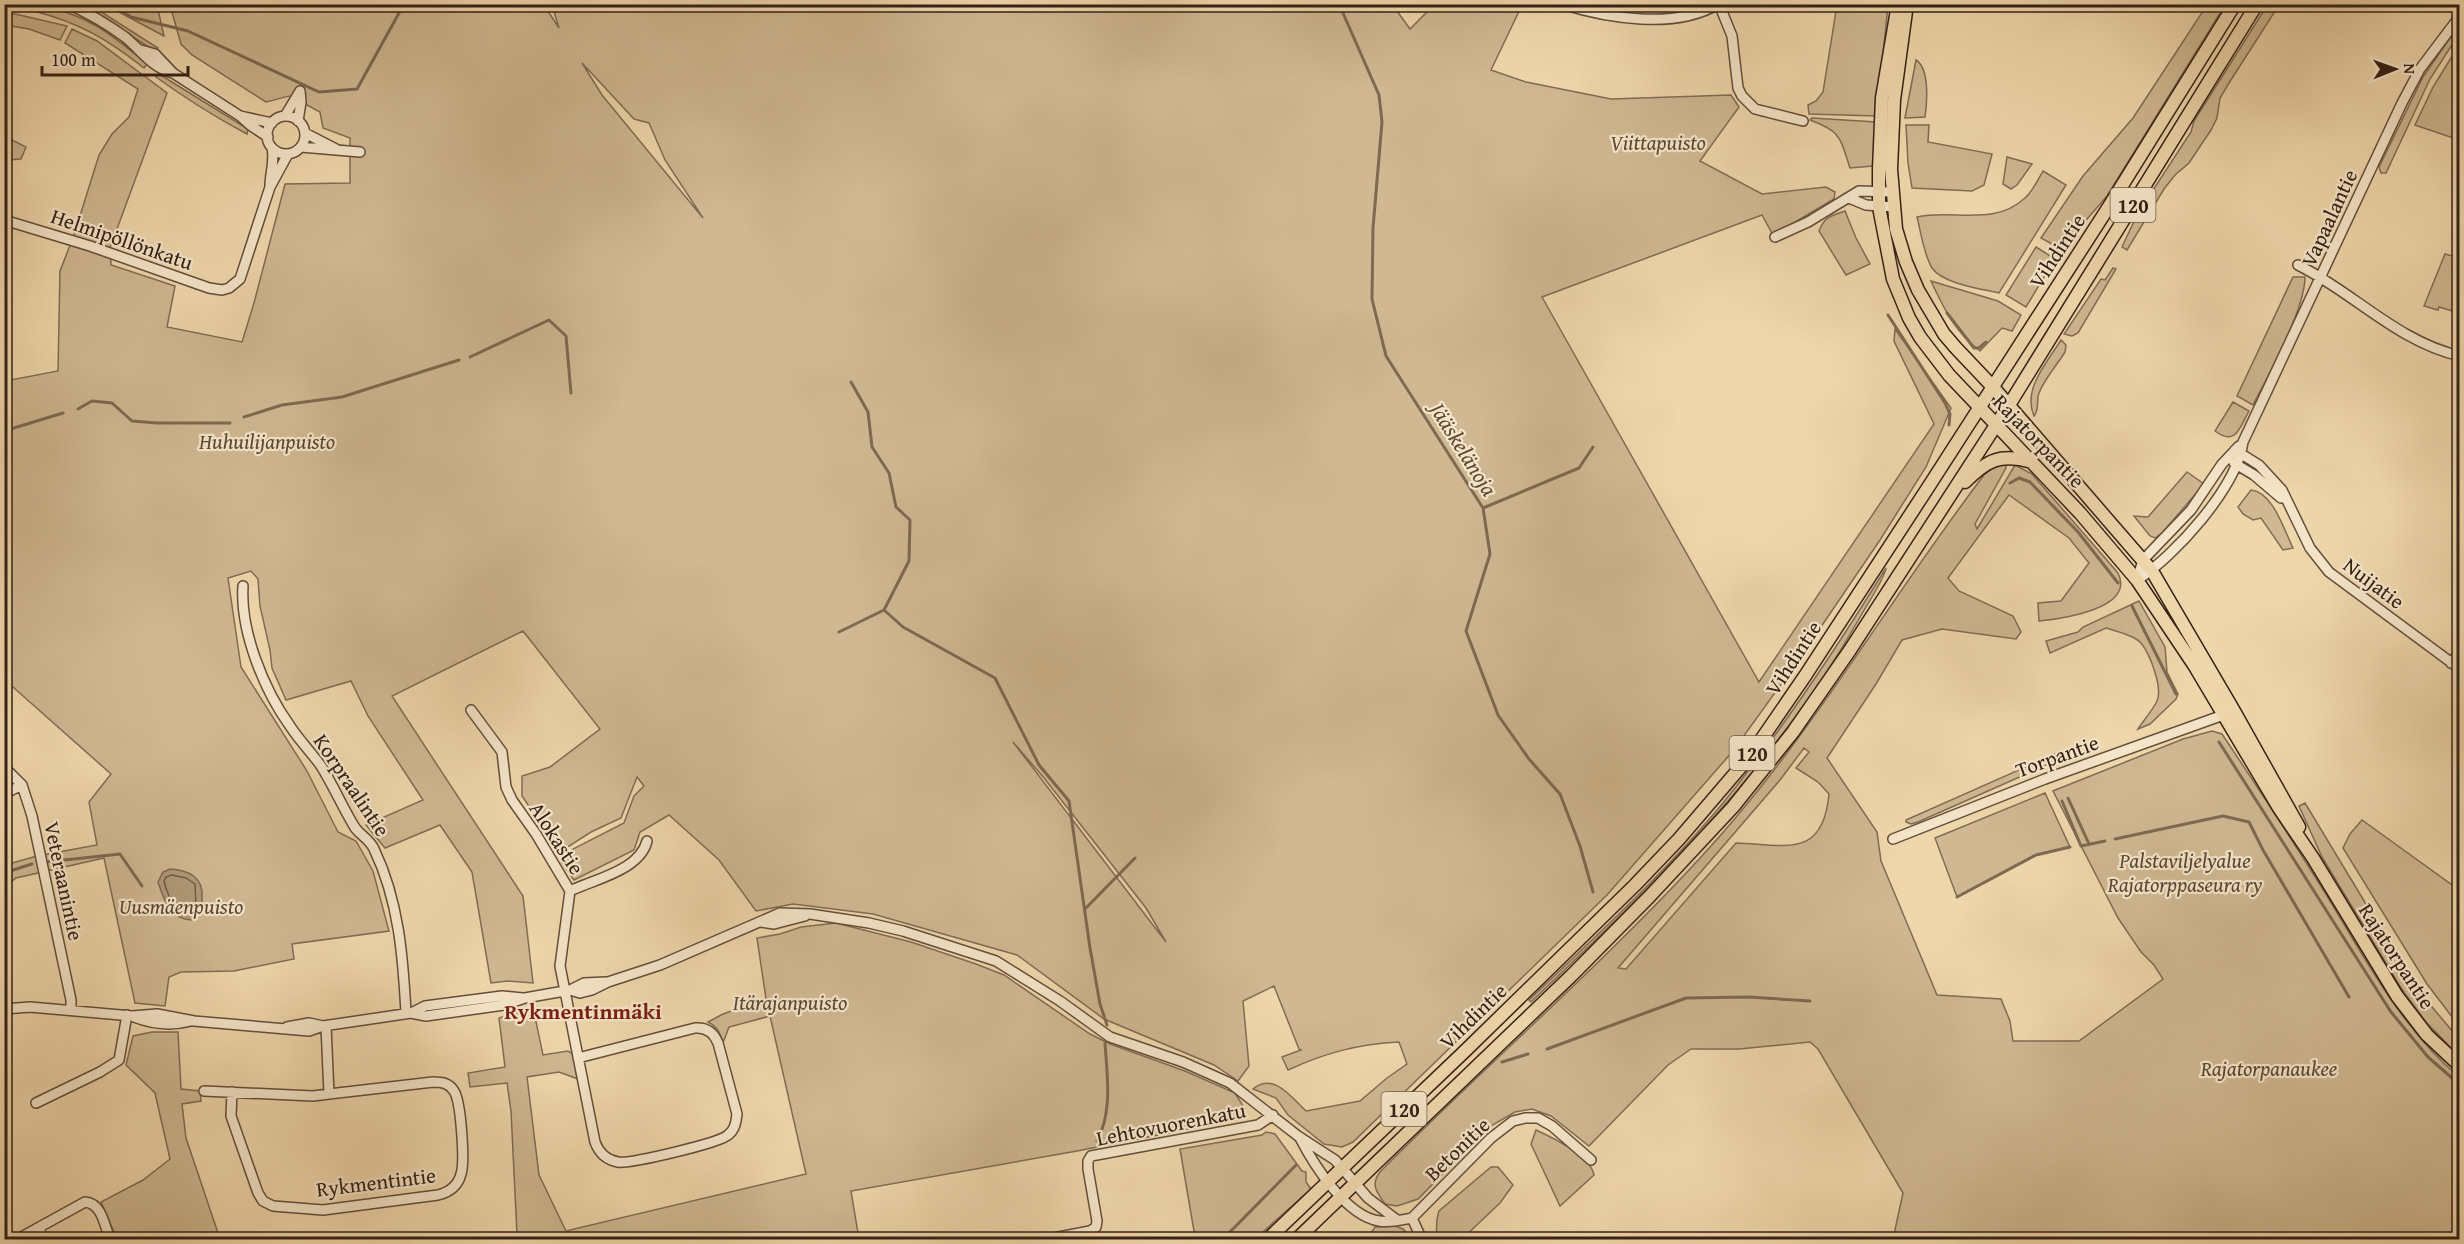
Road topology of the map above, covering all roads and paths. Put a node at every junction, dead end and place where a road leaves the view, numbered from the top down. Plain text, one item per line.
1 (68, 4) edge
2 (1562, 4) edge
3 (1719, 4) edge
4 (1899, 4) edge
5 (1907, 4) edge
6 (2235, 4) edge
7 (2257, 4) edge
8 (2460, 16) edge
9 (240, 116) junction
10 (285, 116) junction
11 (298, 121) junction
12 (1803, 121) dead end
13 (272, 123) junction
14 (305, 133) junction
15 (268, 137) junction
16 (301, 147) junction
17 (272, 148) junction
18 (336, 149) junction
19 (360, 152) dead end
20 (288, 154) junction
21 (270, 187) junction
22 (1885, 192) junction
23 (1849, 198) junction
24 (1879, 207) junction
25 (1894, 207) junction
26 (4, 220) edge
27 (1774, 237) dead end
28 (2298, 266) dead end
29 (2321, 277) junction
30 (2460, 356) edge
31 (1992, 386) junction
32 (2009, 405) junction
33 (1980, 407) junction
34 (1996, 423) junction
35 (2235, 453) junction
36 (2033, 462) junction
37 (2237, 466) junction
38 (1947, 501) junction
39 (2289, 506) junction
40 (2144, 560) junction
41 (2152, 571) junction
42 (2137, 580) junction
43 (243, 586) dead end
44 (2460, 652) edge
45 (2456, 666) edge
46 (471, 710) dead end
47 (2229, 713) junction
48 (4, 767) edge
49 (506, 776) junction
50 (517, 776) dead end
51 (22, 785) junction
52 (4, 794) edge
53 (1893, 839) dead end
54 (647, 841) dead end
55 (570, 891) junction
56 (568, 991) junction
57 (4, 1009) edge
58 (71, 1010) junction
59 (408, 1013) junction
60 (130, 1016) junction
61 (325, 1026) junction
62 (578, 1058) junction
63 (2460, 1066) edge
64 (204, 1091) dead end
65 (232, 1092) junction
66 (329, 1094) junction
67 (36, 1103) dead end
68 (1274, 1115) junction
69 (1298, 1136) junction
70 (1591, 1160) dead end
71 (1343, 1167) junction
72 (1328, 1181) junction
73 (1356, 1182) junction
74 (1341, 1196) junction
75 (1412, 1218) junction
76 (1397, 1220) junction
77 (39, 1228) junction
78 (16, 1239) edge
79 (43, 1239) edge
80 (110, 1239) edge
81 (1043, 1239) edge
82 (1267, 1239) edge
83 (1296, 1239) edge
84 (1422, 1239) edge

1 - 9 street
2 - 3 street
3 - 12 street
4 - 22 main road, Rajatorpantie
5 - 22 main road, Rajatorpantie
6 - 31 main road, Vihdintie / 120
7 - 32 main road, Vihdintie / 120
8 - 29 street, Vapaalantie
9 - 13 street
9 - 15 street
10 - 11 street
10 - 11 street
10 - 13 street
11 - 14 street
13 - 15 street
14 - 16 street
14 - 18 street
15 - 17 street
16 - 18 street
16 - 20 street
17 - 20 street
17 - 21 street
18 - 19 street
20 - 21 street
21 - 26 street, Helmipöllönkatu
22 - 23 street
22 - 24 main road, Rajatorpantie
22 - 25 main road, Rajatorpantie
23 - 24 street
23 - 27 street
24 - 25 street
24 - 33 main road, Rajatorpantie
25 - 31 main road, Rajatorpantie
28 - 29 street
29 - 30 street
29 - 35 street, Vapaalantie
31 - 32 main road, Rajatorpantie
31 - 33 main road, Vihdintie / 120
32 - 34 main road, Vihdintie / 120
32 - 40 main road, Rajatorpantie
33 - 34 main road, Rajatorpantie
33 - 71 main road, Vihdintie / 120
34 - 36 main road, Rajatorpantie
34 - 38 main road, Vihdintie / 120
35 - 37 street, Nuijatie
35 - 39 street, Nuijatie
35 - 40 street, Vapaalantie
36 - 38 main road
36 - 42 main road, Rajatorpantie
37 - 39 street, Nuijatie
37 - 41 street
38 - 73 main road, Vihdintie / 120
39 - 45 street, Nuijatie
40 - 41 main road, Rajatorpantie
40 - 42 street, Vapaalantie
41 - 42 street
41 - 47 main road, Rajatorpantie
42 - 47 main road, Rajatorpantie
43 - 59 street, Korpraalintie
44 - 45 street
46 - 49 street, Alokastie
47 - 53 street, Torpantie
47 - 63 main road, Rajatorpantie
48 - 51 street, Veteraanintie
49 - 50 street
49 - 55 street, Alokastie
51 - 52 street
51 - 58 street, Veteraanintie
54 - 55 street
55 - 56 street, Alokastie
56 - 59 street
56 - 62 street, Alokastie
56 - 68 street
57 - 58 street
58 - 60 street
59 - 61 street
60 - 61 street
60 - 67 street
61 - 66 street
62 - 62 street
64 - 65 street
65 - 66 street
65 - 66 street, Rykmentintie
68 - 69 street
68 - 81 street, Lehtovuorenkatu
69 - 71 street
69 - 72 street
70 - 75 street, Betonitie
71 - 72 main road, Vihdintie / 120
71 - 73 street
72 - 74 street
72 - 82 main road, Vihdintie / 120
73 - 74 main road, Vihdintie / 120
73 - 76 street
74 - 76 street
74 - 83 main road, Vihdintie / 120
75 - 76 street
75 - 84 street
77 - 78 street
77 - 79 street
77 - 80 street

